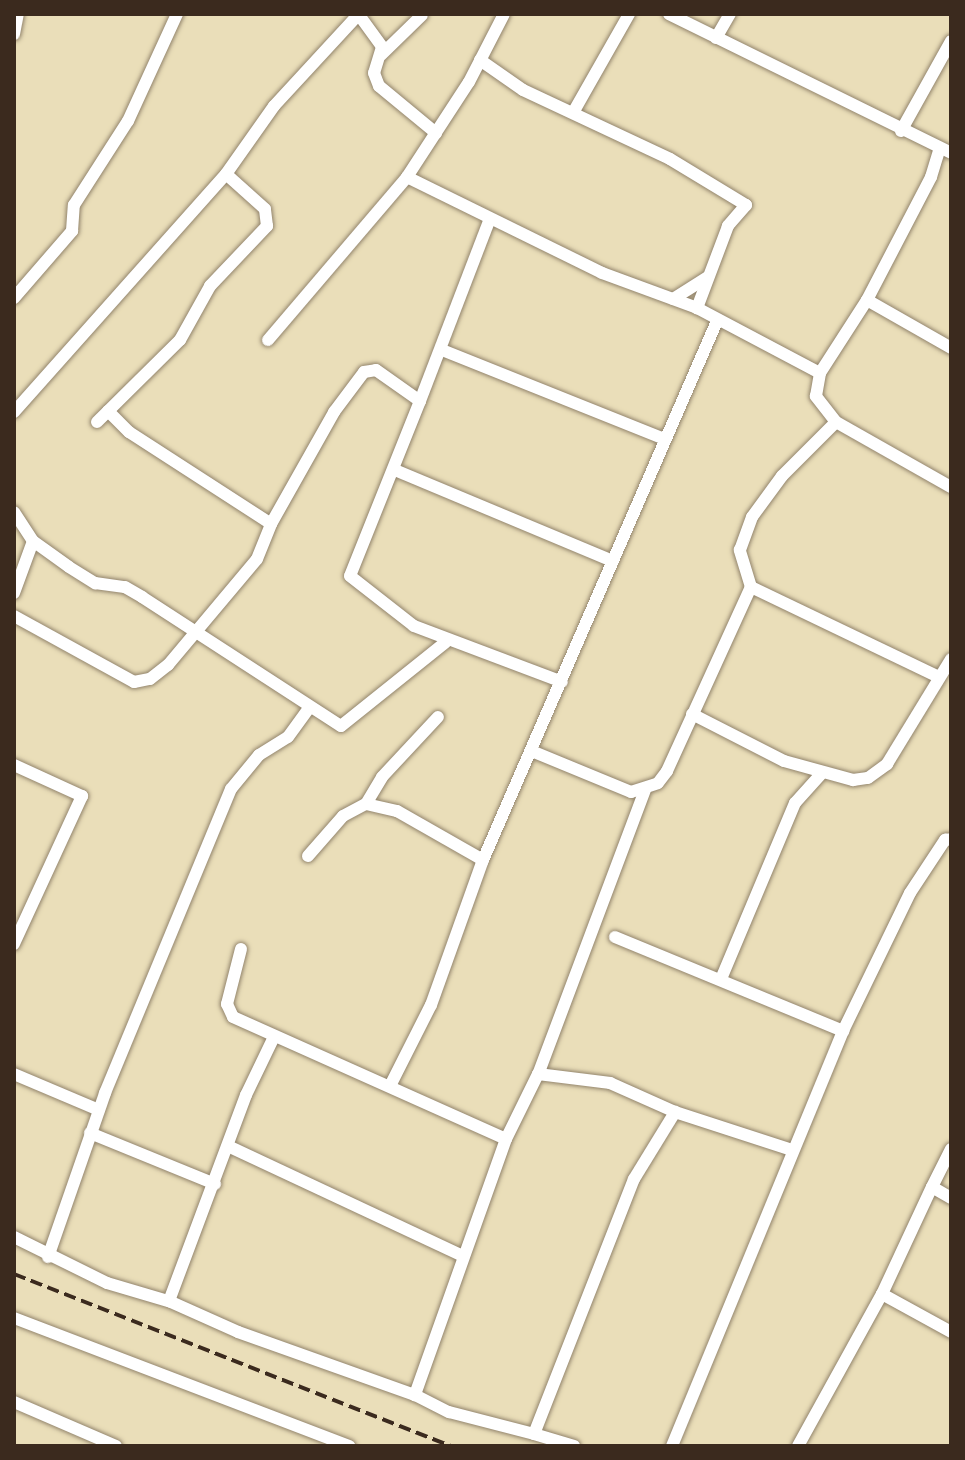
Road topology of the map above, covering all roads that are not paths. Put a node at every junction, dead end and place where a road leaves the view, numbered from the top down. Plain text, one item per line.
1 (18, 14) edge
2 (177, 14) edge
3 (359, 14) edge
4 (504, 14) edge
5 (629, 14) edge
6 (669, 14) edge
7 (730, 14) edge
8 (422, 15) edge
9 (14, 34) edge
10 (716, 38) junction
11 (951, 41) edge
12 (381, 55) junction
13 (480, 60) junction
14 (574, 111) junction
15 (901, 131) junction
16 (436, 133) junction
17 (946, 151) edge
18 (226, 174) junction
19 (407, 177) junction
20 (489, 221) junction
21 (708, 277) junction
22 (14, 298) edge
23 (673, 299) junction
24 (867, 300) junction
25 (697, 308) junction
26 (717, 321) junction
27 (268, 340) dead end
28 (951, 348) edge
29 (442, 350) junction
30 (820, 373) junction
31 (420, 401) junction
32 (108, 411) junction
33 (14, 412) edge
34 (97, 422) dead end
35 (836, 422) junction
36 (664, 439) junction
37 (395, 470) junction
38 (951, 487) edge
39 (14, 512) edge
40 (271, 524) junction
41 (33, 541) junction
42 (613, 561) junction
43 (751, 587) junction
44 (14, 593) edge
45 (14, 616) edge
46 (199, 634) junction
47 (446, 642) junction
48 (951, 659) edge
49 (939, 677) junction
50 (562, 682) junction
51 (308, 709) junction
52 (692, 714) junction
53 (438, 717) dead end
54 (534, 752) junction
55 (14, 765) edge
56 (821, 774) junction
57 (645, 790) junction
58 (366, 804) junction
59 (951, 839) edge
60 (308, 856) dead end
61 (483, 860) junction
62 (615, 937) dead end
63 (14, 944) edge
64 (241, 949) dead end
65 (721, 979) junction
66 (843, 1031) junction
67 (273, 1039) junction
68 (14, 1074) edge
69 (538, 1074) junction
70 (390, 1086) junction
71 (99, 1110) junction
72 (675, 1112) junction
73 (90, 1133) junction
74 (506, 1139) junction
75 (228, 1146) junction
76 (951, 1149) edge
77 (792, 1150) junction
78 (215, 1184) junction
79 (932, 1187) junction
80 (951, 1198) edge
81 (14, 1237) edge
82 (463, 1256) junction
83 (48, 1257) junction
84 (882, 1294) junction
85 (169, 1301) junction
86 (14, 1318) edge
87 (951, 1332) edge
88 (415, 1395) junction
89 (14, 1402) edge
90 (534, 1434) junction
91 (116, 1446) edge
92 (349, 1446) edge
93 (574, 1446) edge
94 (672, 1446) edge
95 (798, 1446) edge

1 - 9 street
2 - 22 street
3 - 12 street
3 - 18 street
4 - 13 street
5 - 14 street
6 - 10 street
7 - 10 street
8 - 12 street
10 - 15 street
11 - 15 street
12 - 16 street
13 - 14 street
13 - 16 street
14 - 21 street
15 - 17 street
16 - 19 street
17 - 24 street
18 - 32 street
18 - 33 street
19 - 20 street
19 - 27 street
20 - 23 street
20 - 29 street
21 - 23 street
21 - 25 street
23 - 25 street
24 - 28 street
24 - 30 street
25 - 26 street
26 - 30 street
26 - 36 street
29 - 31 street
29 - 36 street
30 - 35 street
31 - 37 street
31 - 40 street
32 - 34 street
32 - 40 street
35 - 38 street
35 - 43 street
36 - 42 street
37 - 42 street
37 - 47 street
39 - 41 street
40 - 46 street
41 - 44 street
41 - 46 street
42 - 50 street
43 - 49 street
43 - 52 street
45 - 46 street
46 - 51 street
47 - 50 street
47 - 51 street
48 - 49 street
49 - 56 street
50 - 54 street
51 - 71 street
52 - 56 street
52 - 57 street
53 - 58 street
54 - 57 street
54 - 61 street
55 - 63 street
56 - 65 street
57 - 69 street
58 - 60 street
58 - 61 street
59 - 66 street
61 - 70 street
62 - 65 street
64 - 67 street
65 - 66 street
66 - 77 street
67 - 70 street
67 - 75 street
68 - 71 street
69 - 72 street
69 - 74 street
70 - 74 street
71 - 73 street
72 - 77 street
72 - 90 street
73 - 78 street
73 - 83 street
74 - 82 street
75 - 78 street
75 - 82 street
76 - 79 street
77 - 94 street
78 - 85 street
79 - 80 street
79 - 84 street
81 - 83 street
82 - 88 street
83 - 85 street
84 - 87 street
84 - 95 street
85 - 88 street
86 - 92 street
88 - 90 street
89 - 91 street
90 - 93 street

